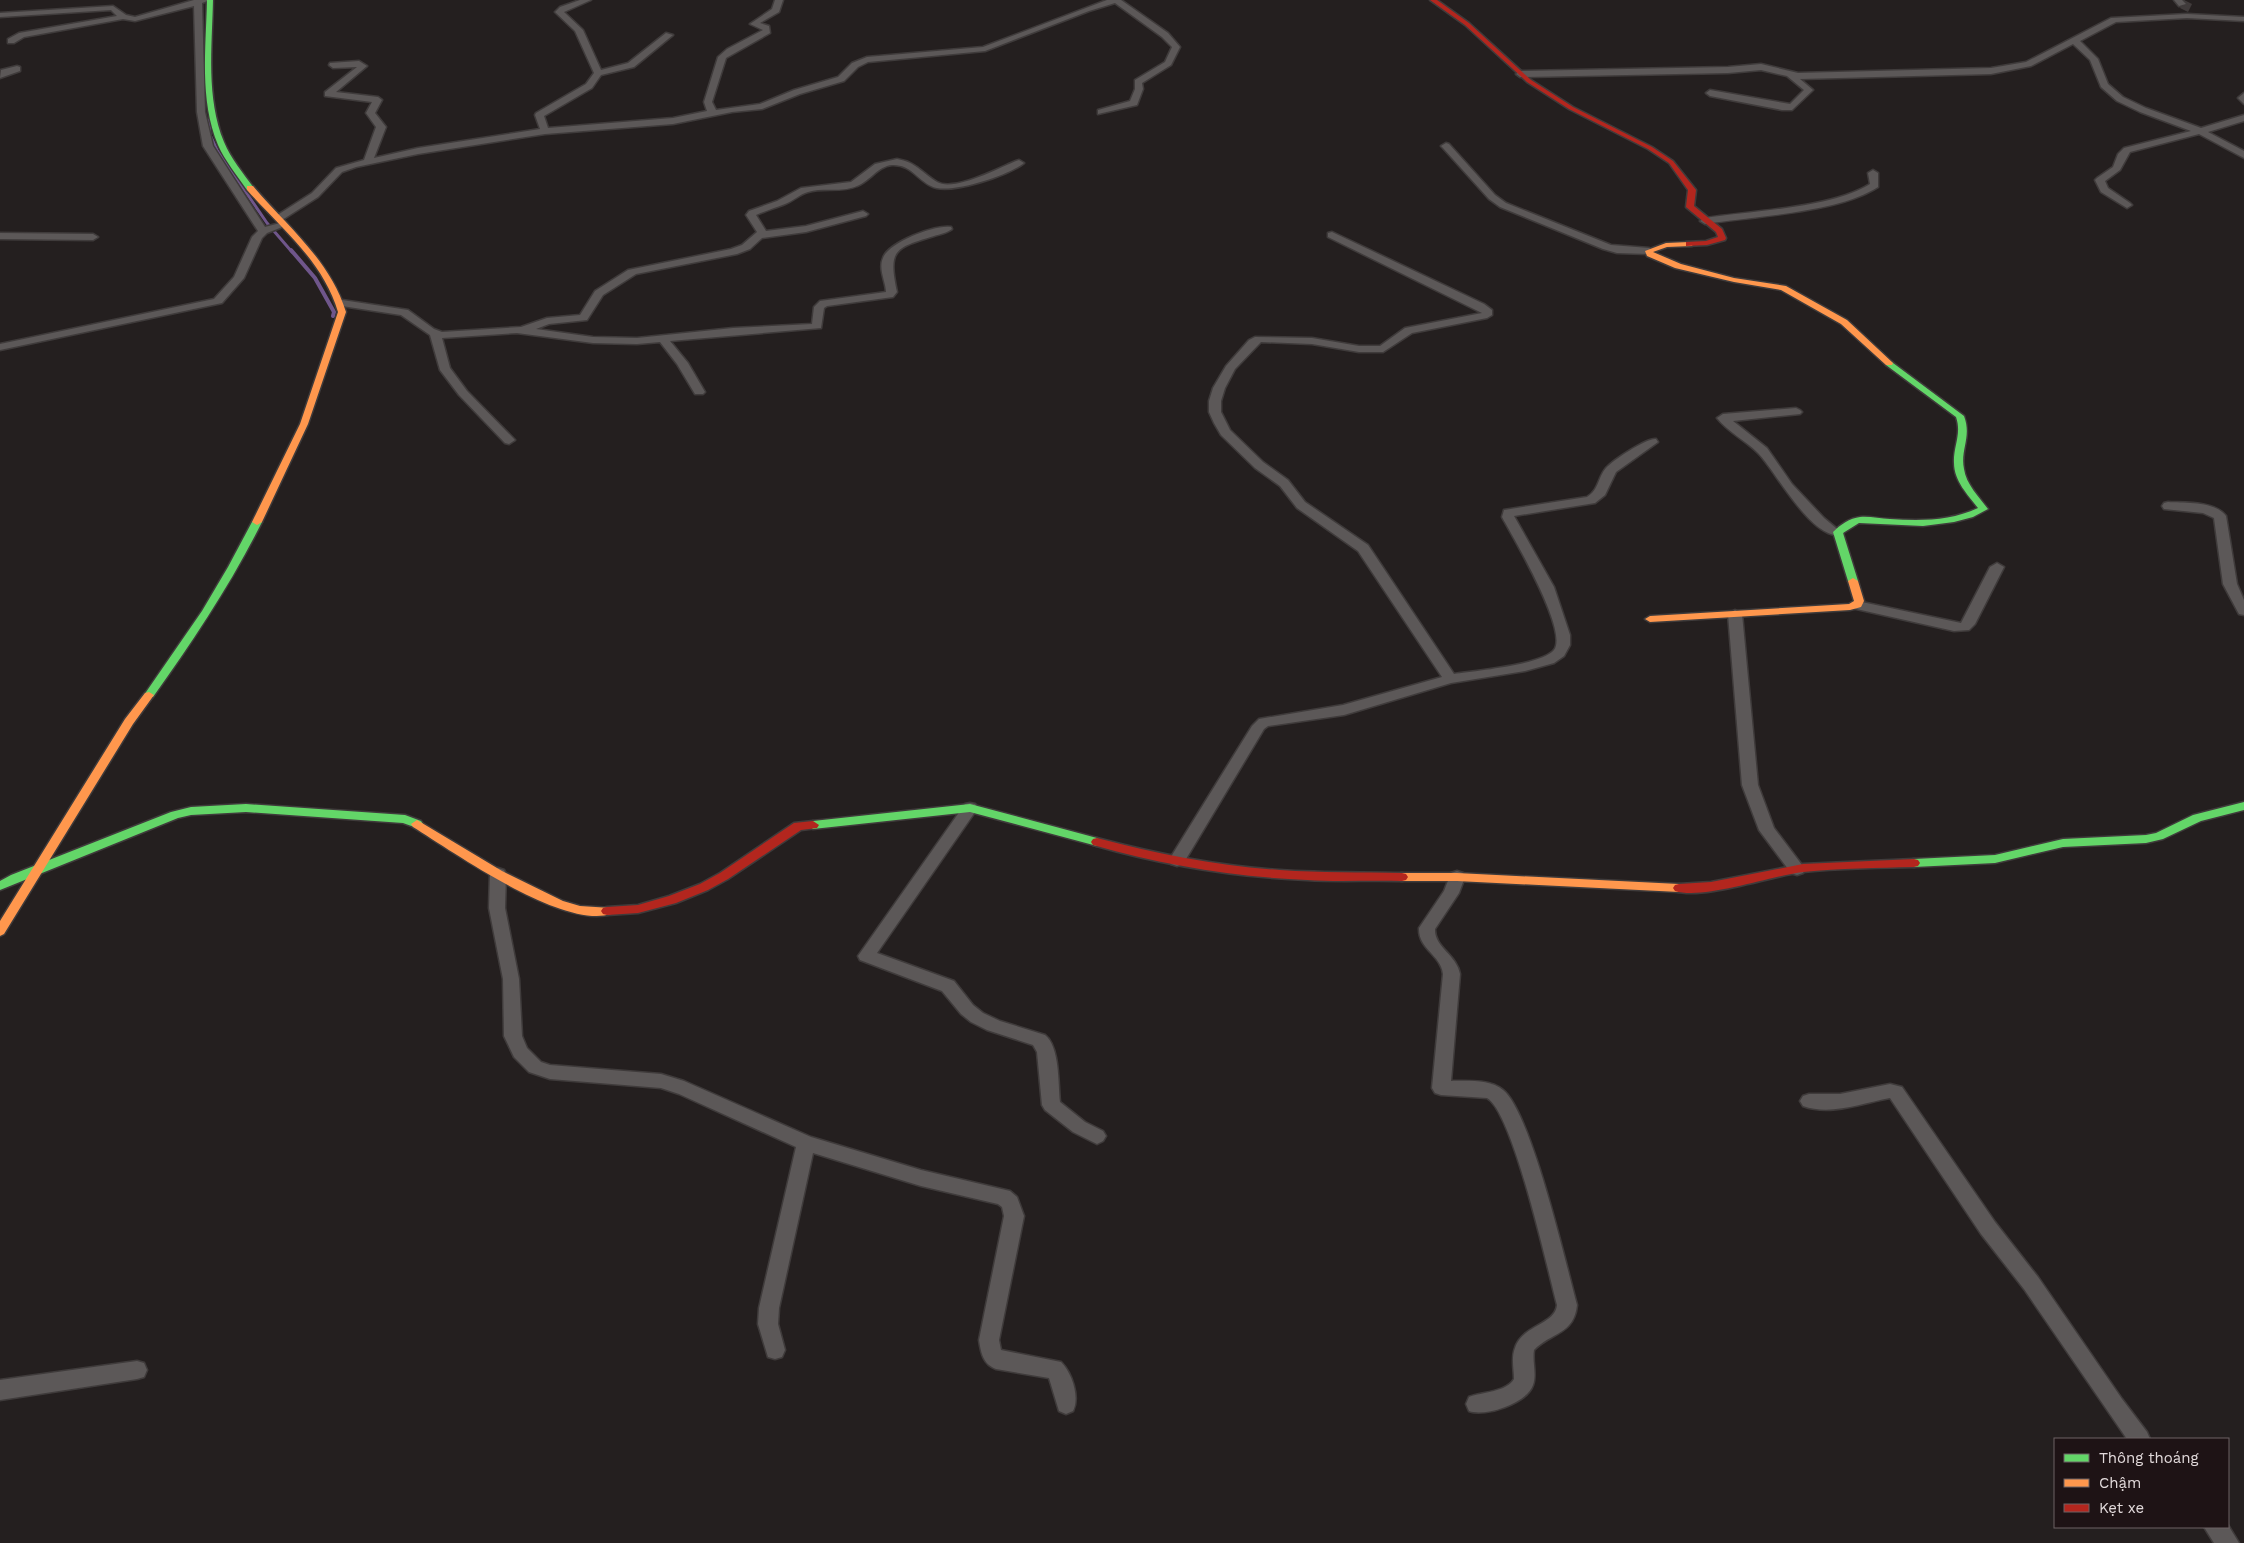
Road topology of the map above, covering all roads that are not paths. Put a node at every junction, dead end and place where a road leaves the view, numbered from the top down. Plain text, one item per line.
1 (202, 0) edge
2 (587, 0) edge
3 (779, 0) edge
4 (1116, 0) edge
5 (1435, 1) edge
6 (2194, 10) tunnel mouth
7 (0, 15) edge
8 (123, 17) junction
9 (2207, 17) junction
10 (2244, 19) edge
11 (669, 35) dead end
12 (2074, 40) junction
13 (11, 41) dead end
14 (333, 65) dead end
15 (17, 69) dead end
16 (598, 72) junction
17 (1520, 74) junction
18 (0, 75) edge
19 (1791, 76) junction
20 (1710, 93) dead end
21 (2244, 96) edge
22 (2244, 101) edge
23 (1101, 112) dead end
24 (713, 114) junction
25 (2244, 118) edge
26 (545, 130) junction
27 (2198, 130) junction
28 (1446, 146) dead end
29 (2244, 155) edge
30 (368, 161) junction
31 (1019, 164) dead end
32 (1873, 173) dead end
33 (2127, 205) dead end
34 (863, 214) dead end
35 (1705, 221) junction
36 (281, 223) junction
37 (947, 229) dead end
38 (264, 231) junction
39 (761, 235) junction
40 (1332, 235) dead end
41 (0, 236) edge
42 (93, 237) dead end
43 (1649, 251) junction
44 (342, 303) junction
45 (524, 330) junction
46 (435, 334) junction
47 (664, 340) junction
48 (0, 346) edge
49 (699, 392) dead end
50 (1796, 412) dead end
51 (510, 440) dead end
52 (1652, 442) dead end
53 (2168, 506) dead end
54 (1838, 532) junction
55 (1997, 566) dead end
56 (1857, 605) junction
57 (2244, 611) edge
58 (1735, 614) junction
59 (1650, 620) dead end
60 (1450, 679) junction
61 (2244, 806) edge
62 (970, 808) junction
63 (1177, 860) junction
64 (1797, 869) junction
65 (34, 871) junction
66 (498, 874) junction
67 (1457, 877) junction
68 (0, 886) edge
69 (0, 931) edge
70 (1809, 1101) dead end
71 (1097, 1136) dead end
72 (806, 1143) junction
73 (775, 1350) dead end
74 (136, 1370) dead end
75 (0, 1390) edge
76 (1066, 1404) dead end
77 (1476, 1404) dead end
78 (2139, 1438) edge
79 (2215, 1528) edge
80 (2228, 1543) edge

1 - 8 street
1 - 36 street
1 - 38 street
2 - 16 street
3 - 24 street
4 - 23 street
4 - 24 street
5 - 17 street
6 - 9 street
7 - 8 street
8 - 13 street
9 - 10 street
9 - 12 street
11 - 16 street
12 - 19 street
12 - 27 street
14 - 30 street
15 - 18 street
16 - 26 street
17 - 19 street
17 - 35 street
19 - 20 street
21 - 22 street
24 - 26 street
25 - 27 street
26 - 30 street
27 - 29 street
27 - 33 street
28 - 43 street
30 - 36 street
31 - 39 street
32 - 35 street
34 - 39 street
35 - 43 street
36 - 38 street
36 - 44 street
37 - 47 street
38 - 48 street
39 - 45 street
40 - 60 street
41 - 42 street
43 - 54 street
44 - 46 street
44 - 65 street
45 - 46 street
45 - 47 street
46 - 51 street
47 - 49 street
50 - 54 street
52 - 60 street
53 - 57 street
54 - 56 street
55 - 56 street
56 - 58 street
58 - 59 street
58 - 64 street
60 - 63 street
61 - 64 street
62 - 63 street
62 - 66 street
62 - 71 street
63 - 67 street
64 - 67 street
65 - 66 street
65 - 68 street
65 - 69 street
66 - 72 street
67 - 77 street
70 - 78 street
72 - 73 street
72 - 76 street
74 - 75 street
79 - 80 street

